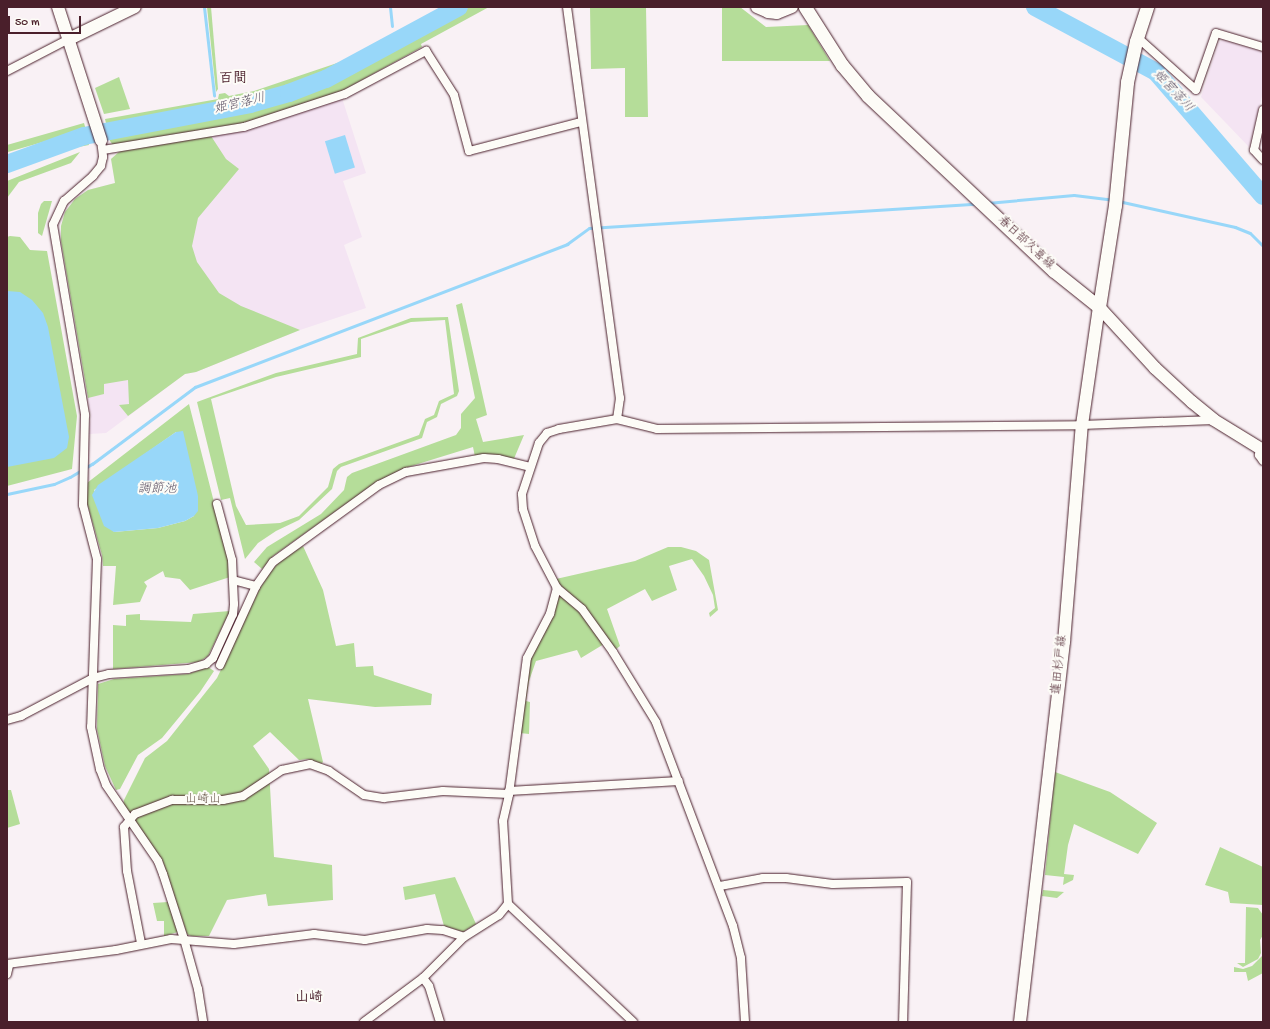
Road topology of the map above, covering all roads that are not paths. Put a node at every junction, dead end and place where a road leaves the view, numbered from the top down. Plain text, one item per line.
1 (58, 7) edge
2 (135, 7) edge
3 (567, 7) edge
4 (757, 7) edge
5 (792, 7) edge
6 (805, 7) edge
7 (1147, 7) edge
8 (69, 39) junction
9 (1136, 39) junction
10 (1263, 47) edge
11 (7, 71) edge
12 (1263, 110) edge
13 (582, 122) junction
14 (102, 145) junction
15 (1263, 160) edge
16 (1099, 307) junction
17 (617, 419) junction
18 (1214, 420) junction
19 (1082, 424) junction
20 (1261, 449) edge
21 (1263, 461) edge
22 (530, 468) junction
23 (217, 504) dead end
24 (233, 580) junction
25 (256, 586) junction
26 (557, 588) junction
27 (220, 666) dead end
28 (92, 678) junction
29 (7, 720) edge
30 (679, 781) junction
31 (509, 792) junction
32 (129, 819) junction
33 (720, 886) junction
34 (508, 904) junction
35 (464, 937) junction
36 (184, 939) junction
37 (141, 943) junction
38 (8, 965) edge
39 (7, 974) edge
40 (423, 978) junction
41 (203, 1022) edge
42 (364, 1022) edge
43 (440, 1022) edge
44 (633, 1022) edge
45 (745, 1022) edge
46 (903, 1022) edge
47 (1020, 1022) edge

1 - 8 main road
2 - 8 main road
3 - 13 street
4 - 5 main road
6 - 16 main road, 春日部久喜線
7 - 9 main road
8 - 11 street
8 - 14 main road
9 - 10 street
9 - 16 main road
12 - 15 street
13 - 14 street
13 - 17 street
14 - 28 street
16 - 18 main road
16 - 19 main road, 蓮田杉戸線
17 - 19 street
17 - 22 street
18 - 19 street
18 - 20 main road
19 - 47 main road, 蓮田杉戸線
20 - 21 street
22 - 25 street
22 - 26 street
23 - 24 street
24 - 25 street
24 - 28 street
25 - 27 street
26 - 30 street
26 - 31 street
28 - 29 street
28 - 32 street
30 - 31 street
30 - 33 street
31 - 32 street
31 - 34 street
32 - 36 street
32 - 37 street
33 - 45 street
33 - 46 street
34 - 35 street
34 - 44 street
35 - 36 street
35 - 40 street
36 - 37 street
36 - 41 street
37 - 38 street
38 - 39 street
40 - 42 street
40 - 43 street

